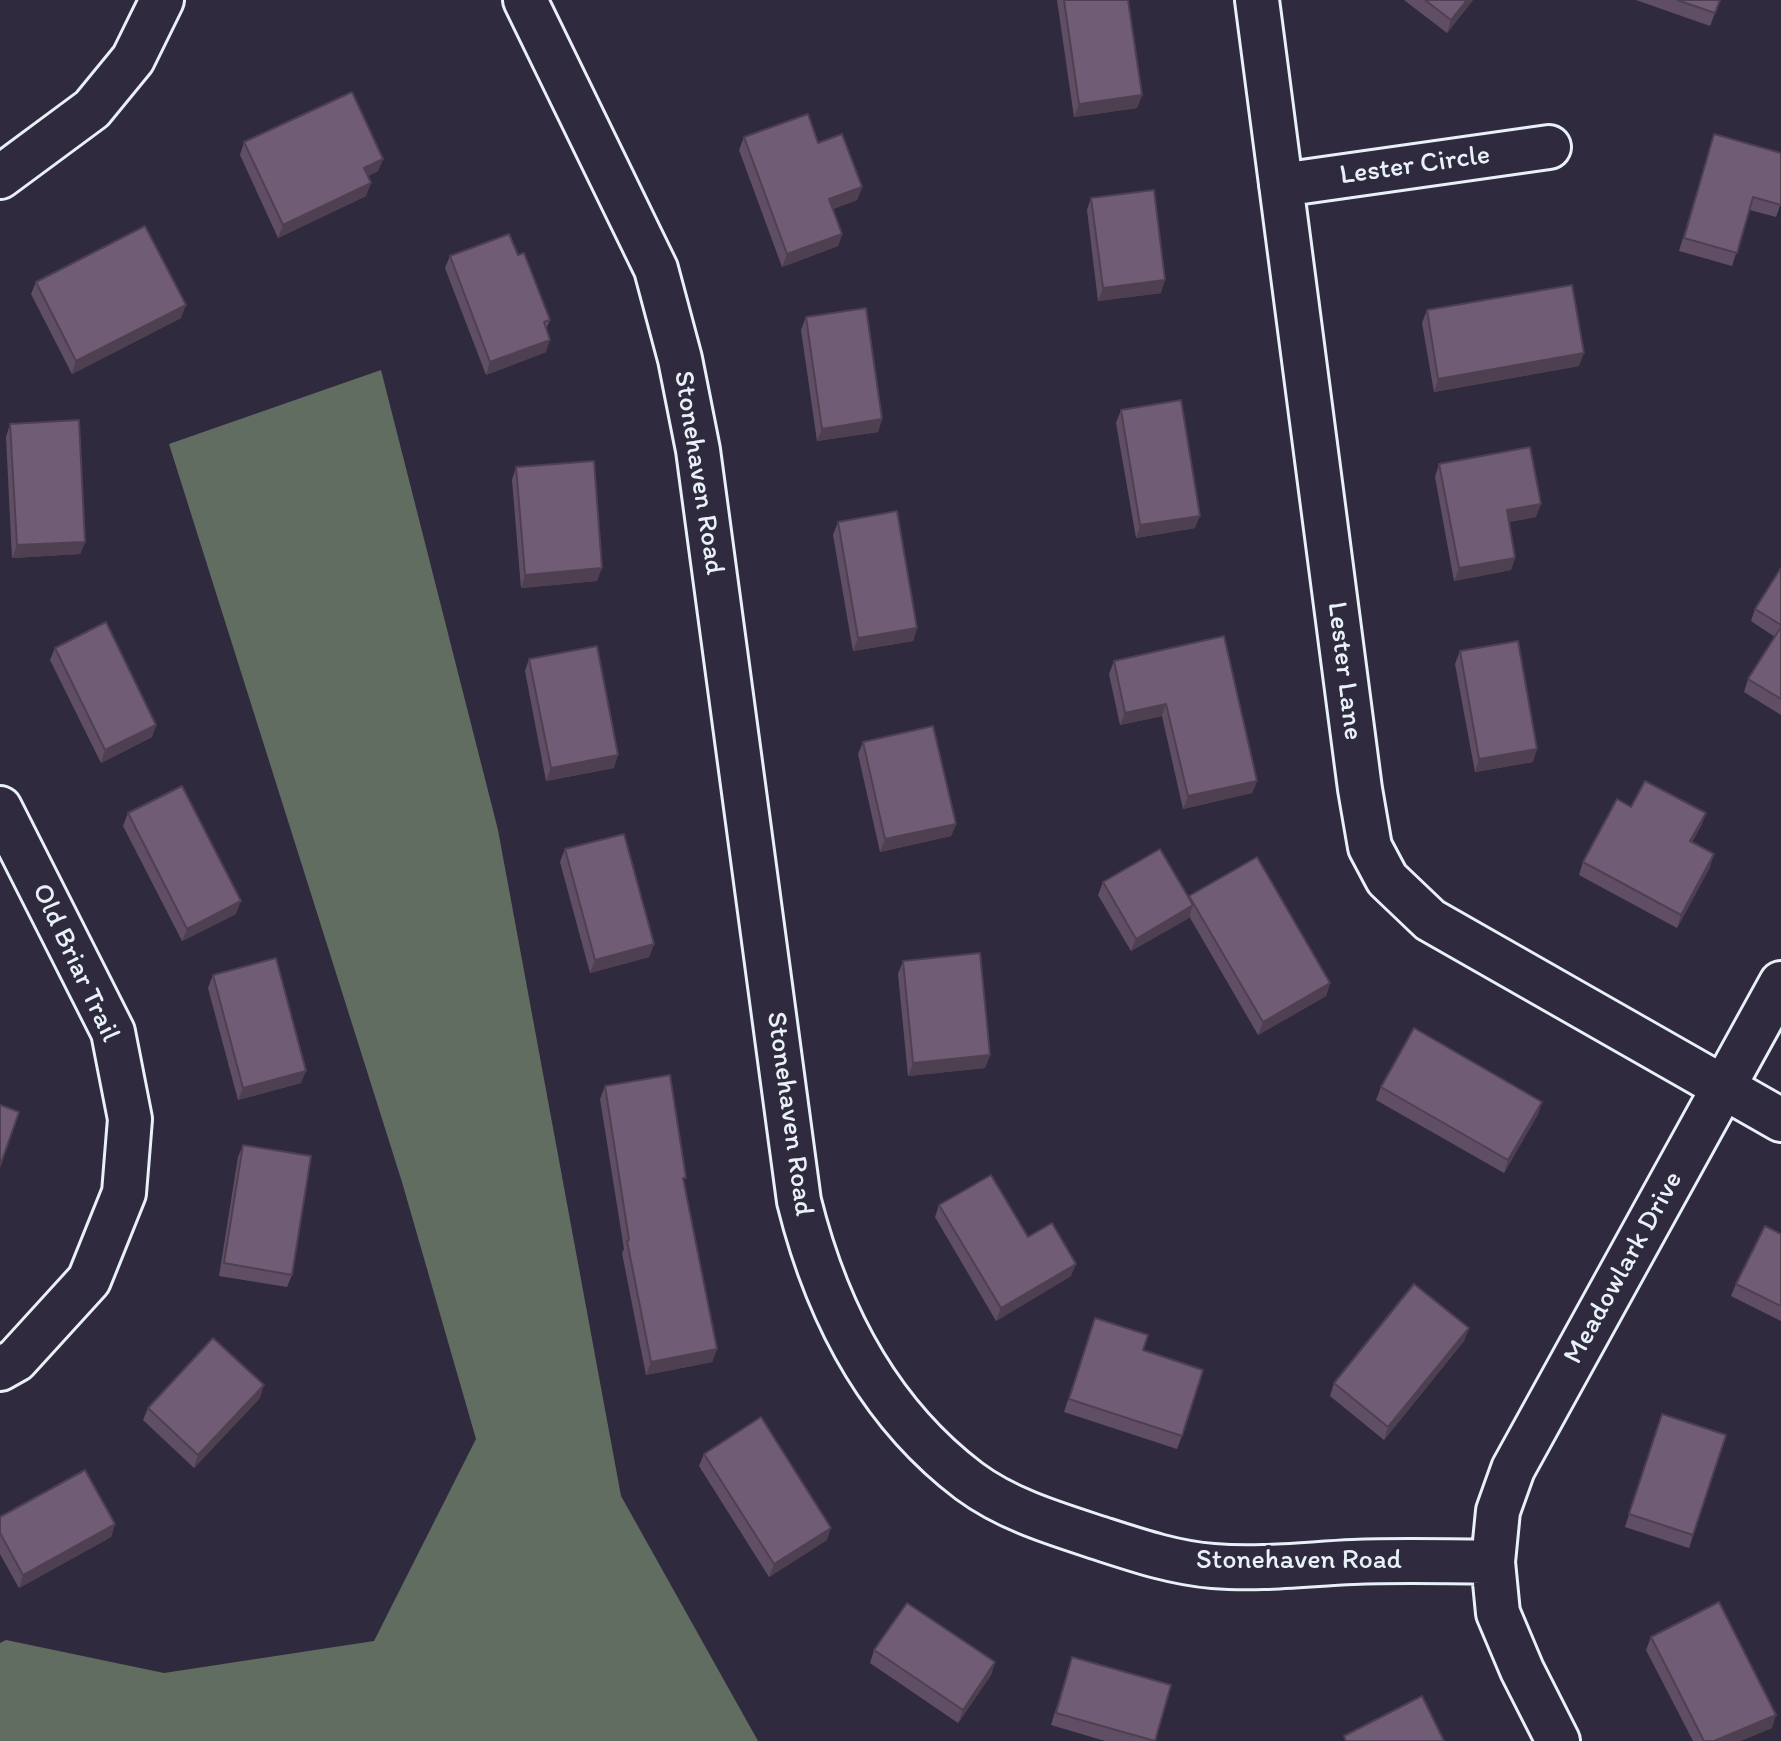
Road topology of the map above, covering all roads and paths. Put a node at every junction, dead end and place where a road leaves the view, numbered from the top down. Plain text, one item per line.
1 (162, 0) edge
2 (525, 0) edge
3 (1257, 0) edge
4 (1549, 147) dead end
5 (0, 177) edge
6 (1281, 185) junction
7 (0, 808) edge
8 (1781, 983) edge
9 (1723, 1088) junction
10 (1781, 1120) edge
11 (0, 1369) edge
12 (1493, 1562) junction
13 (1558, 1741) edge

1 - 5 street
2 - 12 street, Stonehaven Road
3 - 6 street, Lester Lane
4 - 6 street, Lester Circle
6 - 9 street, Lester Lane
7 - 11 street, Old Briar Trail
8 - 9 street, Meadowlark Drive
9 - 10 street, Lester Lane
9 - 12 street, Meadowlark Drive
12 - 13 street

